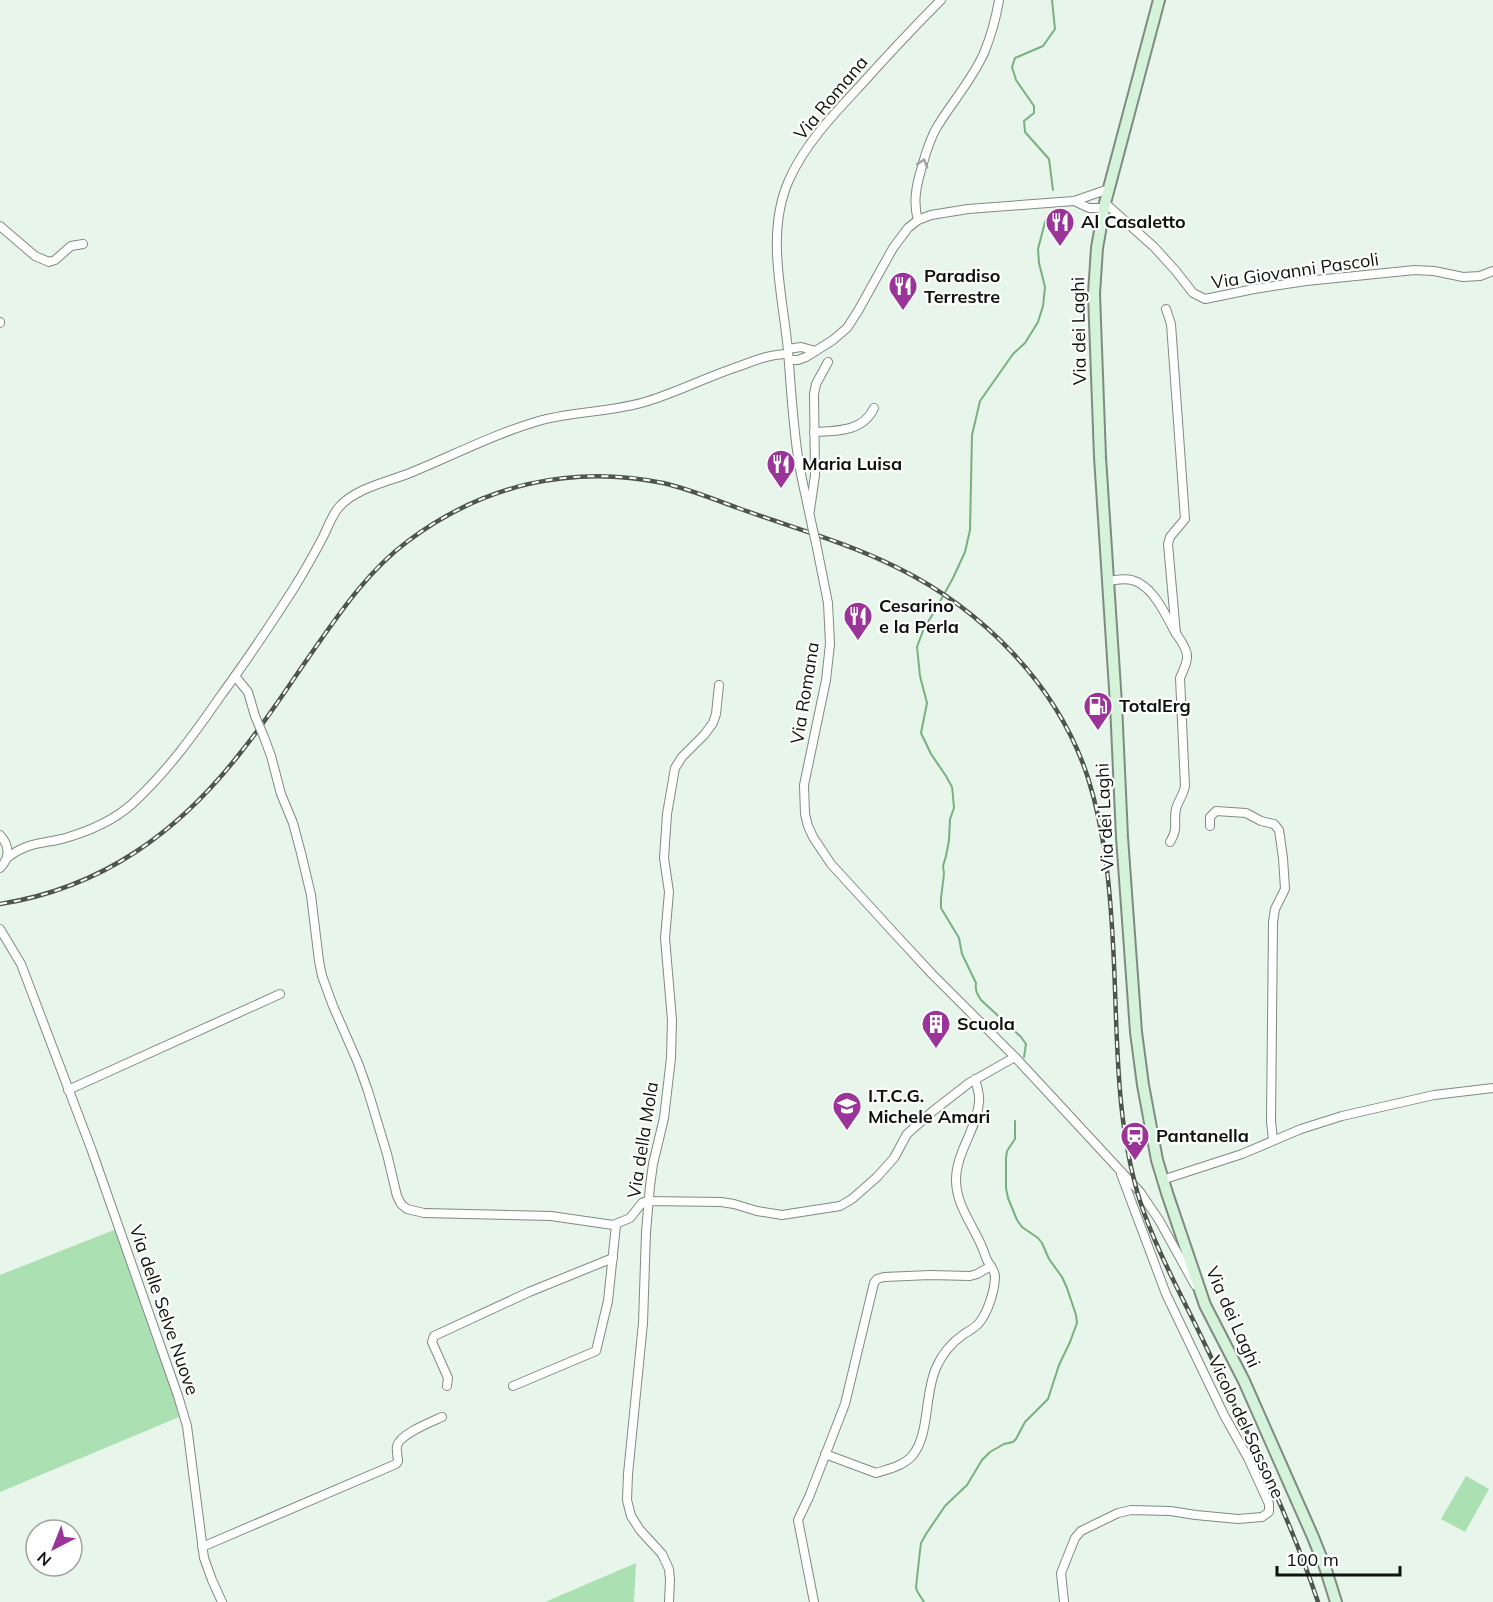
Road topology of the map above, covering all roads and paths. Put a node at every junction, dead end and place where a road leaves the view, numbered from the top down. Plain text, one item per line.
1 (941, 0) edge
2 (999, 0) edge
3 (1159, 0) edge
4 (1106, 200) junction
5 (1074, 201) junction
6 (1089, 208) junction
7 (918, 220) junction
8 (1102, 222) junction
9 (0, 226) edge
10 (83, 244) dead end
11 (1493, 272) edge
12 (1166, 309) dead end
13 (816, 351) junction
14 (788, 355) junction
15 (828, 362) dead end
16 (874, 408) dead end
17 (814, 432) junction
18 (809, 514) junction
19 (1108, 581) junction
20 (1176, 634) junction
21 (235, 675) junction
22 (719, 685) dead end
23 (1210, 826) dead end
24 (0, 835) edge
25 (1170, 842) dead end
26 (7, 845) junction
27 (29, 845) junction
28 (7, 858) junction
29 (0, 868) edge
30 (0, 929) edge
31 (280, 994) dead end
32 (1015, 1057) junction
33 (975, 1079) junction
34 (1493, 1088) edge
35 (68, 1090) junction
36 (1273, 1140) junction
37 (1119, 1170) junction
38 (1162, 1180) junction
39 (648, 1201) junction
40 (616, 1225) junction
41 (613, 1258) junction
42 (991, 1266) junction
43 (1205, 1305) junction
44 (447, 1386) dead end
45 (513, 1386) dead end
46 (442, 1417) dead end
47 (825, 1454) junction
48 (202, 1547) junction
49 (222, 1602) edge
50 (669, 1602) edge
51 (814, 1602) edge
52 (1064, 1602) edge
53 (1336, 1602) edge

1 - 14 street, Via Romana
7 -> 2 street
3 - 4 main road, Via dei Laghi
4 - 5 street
4 - 6 street
4 - 8 main road, Via dei Laghi
4 - 11 street, Via Giovanni Pascoli
5 - 6 street
5 - 7 street
6 - 8 street
7 - 13 street
8 - 19 main road, Via dei Laghi
9 - 10 street
12 - 20 street
13 - 14 street
13 - 14 street
14 - 18 street, Via Romana
14 - 21 street
15 - 17 street
16 - 17 street
17 - 18 street
18 - 32 street, Via Romana, bridge
19 - 20 street
19 - 38 main road, Via dei Laghi
20 - 25 street
21 - 27 street
21 - 40 street, bridge
22 - 39 street, Via della Mola
23 - 36 street
24 - 26 street
26 - 27 street
26 - 28 street
27 - 28 street
28 - 29 street
30 - 35 street, Via delle Selve Nuove
31 - 35 street
32 - 33 street
32 - 37 street, Via Romana
33 - 39 street
33 - 42 street
34 - 36 street
35 - 48 street, Via delle Selve Nuove
36 - 38 street
37 - 43 street, Via Romana
37 - 52 street, Vicolo del Sassone
38 - 43 main road, Via dei Laghi
39 - 40 street
39 - 50 street, Via della Mola
40 - 41 street
41 - 44 street
41 - 45 street
42 - 47 street
42 - 47 street
43 - 53 main road, Via dei Laghi
46 - 48 street
47 - 51 street
48 - 49 street, Via delle Selve Nuove

